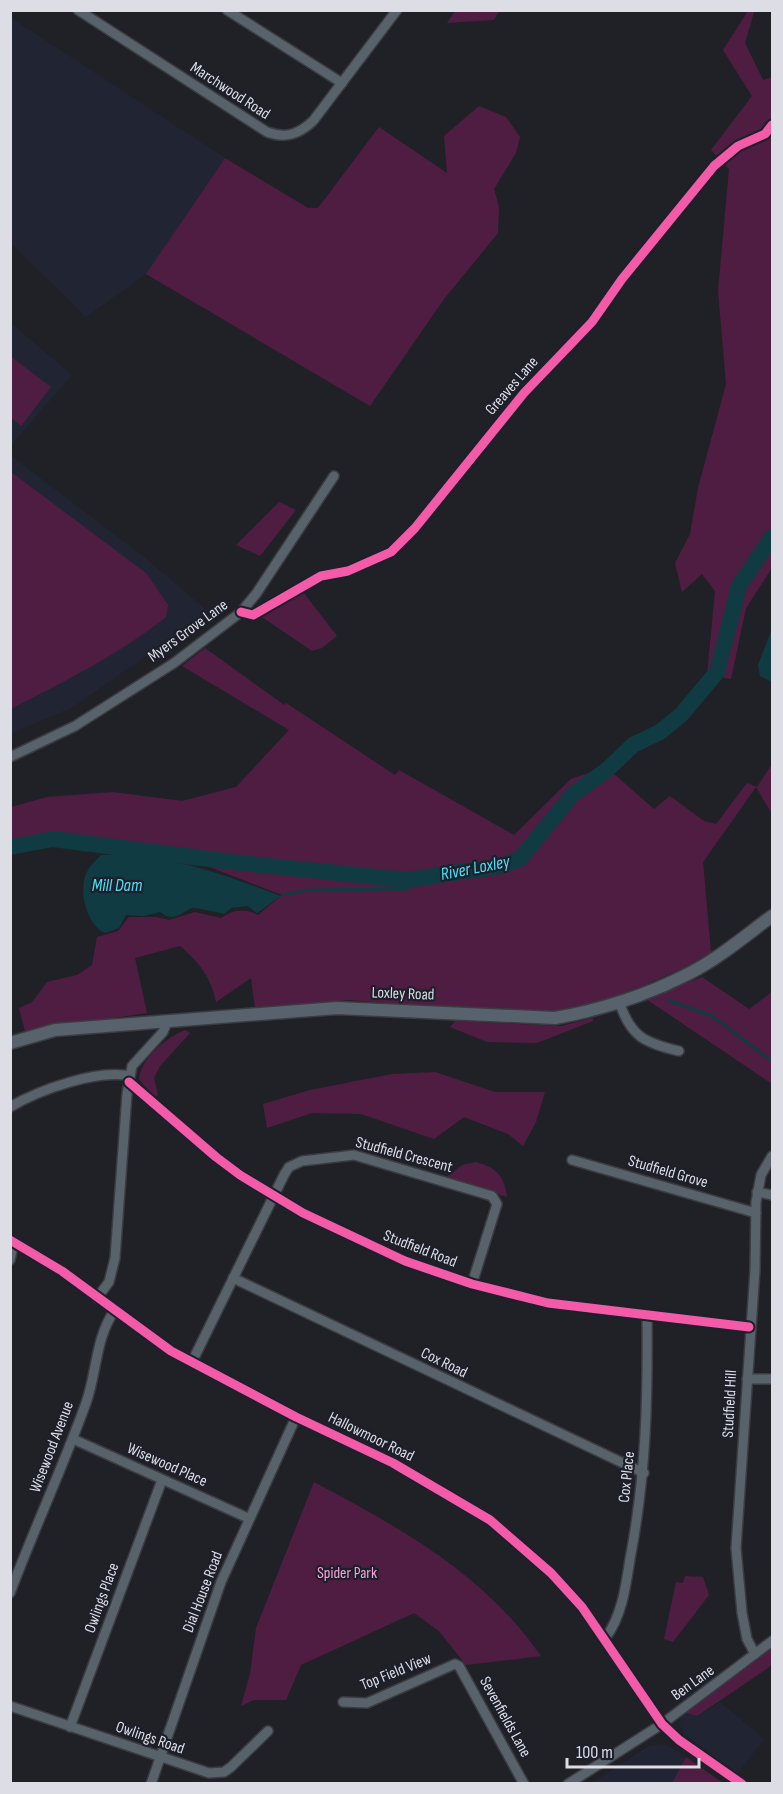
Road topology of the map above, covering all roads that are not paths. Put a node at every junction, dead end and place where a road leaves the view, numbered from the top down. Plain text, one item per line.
1 (227, 10) edge
2 (80, 11) edge
3 (392, 12) edge
4 (342, 83) junction
5 (772, 125) edge
6 (334, 476) dead end
7 (241, 612) junction
8 (10, 757) edge
9 (772, 916) edge
10 (619, 1001) junction
11 (167, 1022) junction
12 (10, 1043) edge
13 (679, 1051) dead end
14 (130, 1079) junction
15 (10, 1107) edge
16 (772, 1156) edge
17 (572, 1160) dead end
18 (757, 1192) junction
19 (772, 1195) edge
20 (274, 1197) junction
21 (756, 1214) junction
22 (12, 1241) edge
23 (10, 1260) edge
24 (233, 1278) junction
25 (472, 1284) junction
26 (98, 1298) junction
27 (114, 1311) junction
28 (646, 1316) junction
29 (749, 1327) junction
30 (192, 1362) junction
31 (747, 1379) junction
32 (772, 1379) edge
33 (296, 1417) junction
34 (73, 1439) junction
35 (644, 1473) junction
36 (162, 1480) junction
37 (248, 1518) junction
38 (10, 1593) edge
39 (606, 1637) junction
40 (772, 1641) edge
41 (755, 1654) junction
42 (459, 1666) joint
43 (343, 1702) dead end
44 (10, 1706) edge
45 (662, 1724) junction
46 (70, 1726) junction
47 (268, 1731) dead end
48 (160, 1757) junction
49 (151, 1784) edge
50 (524, 1784) edge
51 (568, 1784) edge
52 (742, 1784) edge

1 - 4 street
2 - 4 street, Marchwood Road
3 - 4 street, Marchwood Road
5 - 7 street, Greaves Lane
6 - 7 street, Myers Grove Lane
7 - 8 street, Myers Grove Lane
9 - 10 main road, Loxley Road
10 - 11 main road, Loxley Road
10 - 13 street
11 - 12 main road, Loxley Road
11 - 14 street
14 - 15 street
14 - 20 street, Studfield Road
14 - 26 street
16 - 18 street, Studfield Hill
17 - 21 street, Studfield Grove
18 - 19 street
18 - 21 street, Studfield Hill
20 - 24 street, Studfield Crescent
20 - 25 street, Studfield Road
20 - 25 street, Studfield Crescent
21 - 29 street, Studfield Hill
22 - 23 street
22 - 26 street, Hallowmoor Road
24 - 30 street, Studfield Crescent
24 - 35 street, Cox Road
25 - 28 street, Studfield Road
26 - 27 street, Hallowmoor Road
27 - 30 street, Hallowmoor Road
27 - 34 street, Wisewood Avenue
28 - 29 street, Studfield Road
28 - 35 street, Cox Place
29 - 31 street, Studfield Hill
30 - 33 street, Hallowmoor Road
31 - 32 street
31 - 41 street, Studfield Hill
33 - 37 street, Dial House Road
33 - 39 street, Hallowmoor Road
34 - 36 street, Wisewood Place
34 - 38 street, Wisewood Avenue
35 - 39 street, Cox Place
36 - 37 street, Wisewood Place
36 - 46 street, Owlings Place
37 - 48 street, Dial House Road
39 - 45 street, Hallowmoor Road
40 - 41 street, Ben Lane
41 - 45 street, Ben Lane
42 - 43 street, Top Field View
42 - 50 street, Sevenfields Lane
44 - 46 street, Owlings Road
45 - 51 street, Ben Lane
45 - 52 street, Hallowmoor Road
46 - 48 street, Owlings Road
47 - 48 street, Owlings Road
48 - 49 street, Dial House Road

